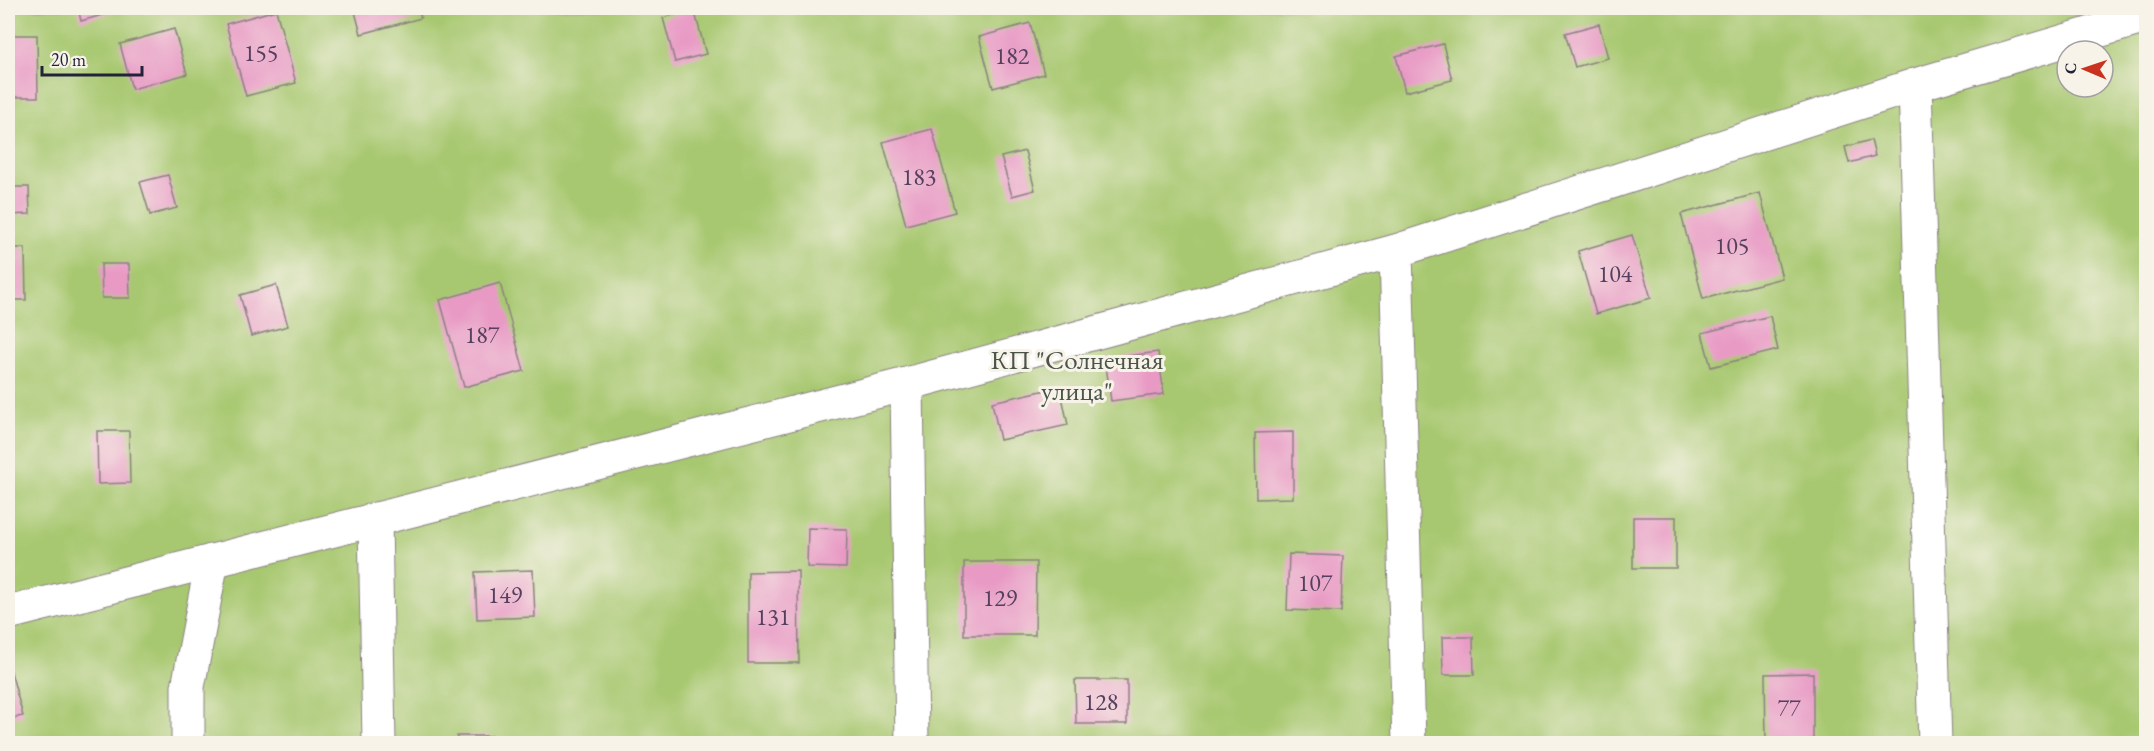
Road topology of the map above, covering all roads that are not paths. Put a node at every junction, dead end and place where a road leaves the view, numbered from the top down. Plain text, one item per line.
1 (2146, 17) edge
2 (1915, 85) junction
3 (1396, 251) junction
4 (907, 384) junction
5 (375, 519) junction
6 (212, 561) junction
7 (8, 612) edge
8 (188, 744) edge
9 (379, 744) edge
10 (912, 744) edge
11 (1409, 744) edge
12 (1935, 744) edge

1 - 2 street
2 - 3 street
2 - 12 street
3 - 4 street
3 - 11 street
4 - 5 street
4 - 10 street
5 - 6 street
5 - 9 street
6 - 7 street
6 - 8 street

